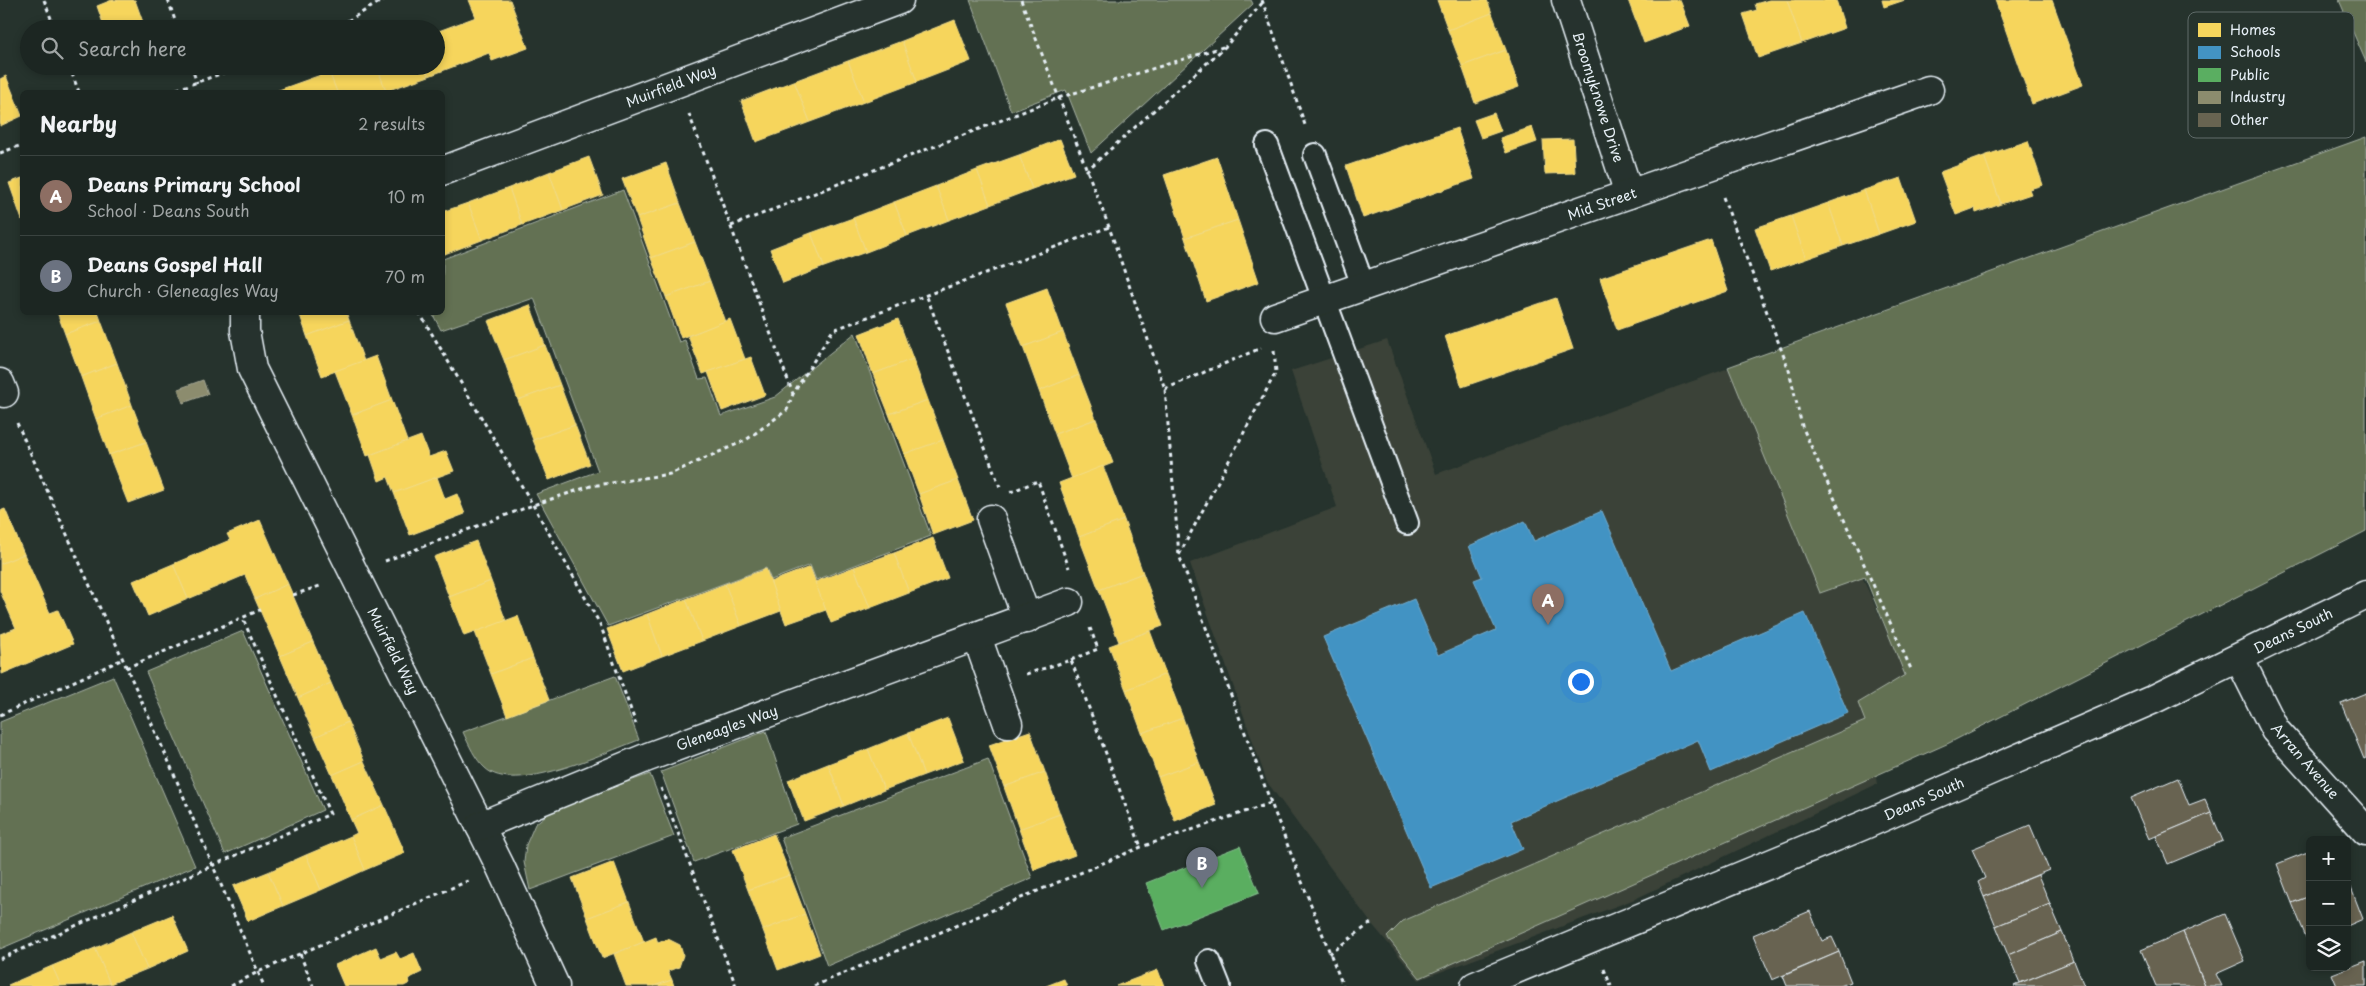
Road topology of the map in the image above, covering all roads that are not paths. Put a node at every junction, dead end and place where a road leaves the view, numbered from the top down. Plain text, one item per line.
1 (898, 0) edge
2 (1566, 0) edge
3 (1929, 90) dead end
4 (1267, 145) dead end
5 (1315, 155) road end
6 (445, 170) edge
7 (1630, 194) junction
8 (1364, 288) junction
9 (1323, 302) junction
10 (245, 315) edge
11 (1274, 330) road end
12 (991, 519) dead end
13 (1407, 523) dead end
14 (2366, 595) edge
15 (1069, 602) dead end
16 (1027, 619) junction
17 (978, 637) junction
18 (2239, 658) junction
19 (1008, 724) dead end
20 (480, 826) junction
21 (2366, 831) edge
22 (1209, 961) dead end
23 (555, 986) edge
24 (1219, 986) edge
25 (1475, 986) edge

1 - 6 street, Muirfield Way
2 - 7 street, Broomyknowe Drive
3 - 7 street, Mid Street
4 - 9 lane
5 - 8 lane
7 - 8 street, Mid Street
8 - 9 street, Mid Street
9 - 11 street, Mid Street
9 - 13 lane
10 - 20 street, Muirfield Way
12 - 16 street
14 - 18 street, Deans South
15 - 16 street, Gleneagles Way
16 - 17 street, Gleneagles Way
17 - 19 street
17 - 20 street, Gleneagles Way
18 - 21 street, Arran Avenue
18 - 25 street, Deans South
20 - 23 street, Muirfield Way
22 - 24 lane

